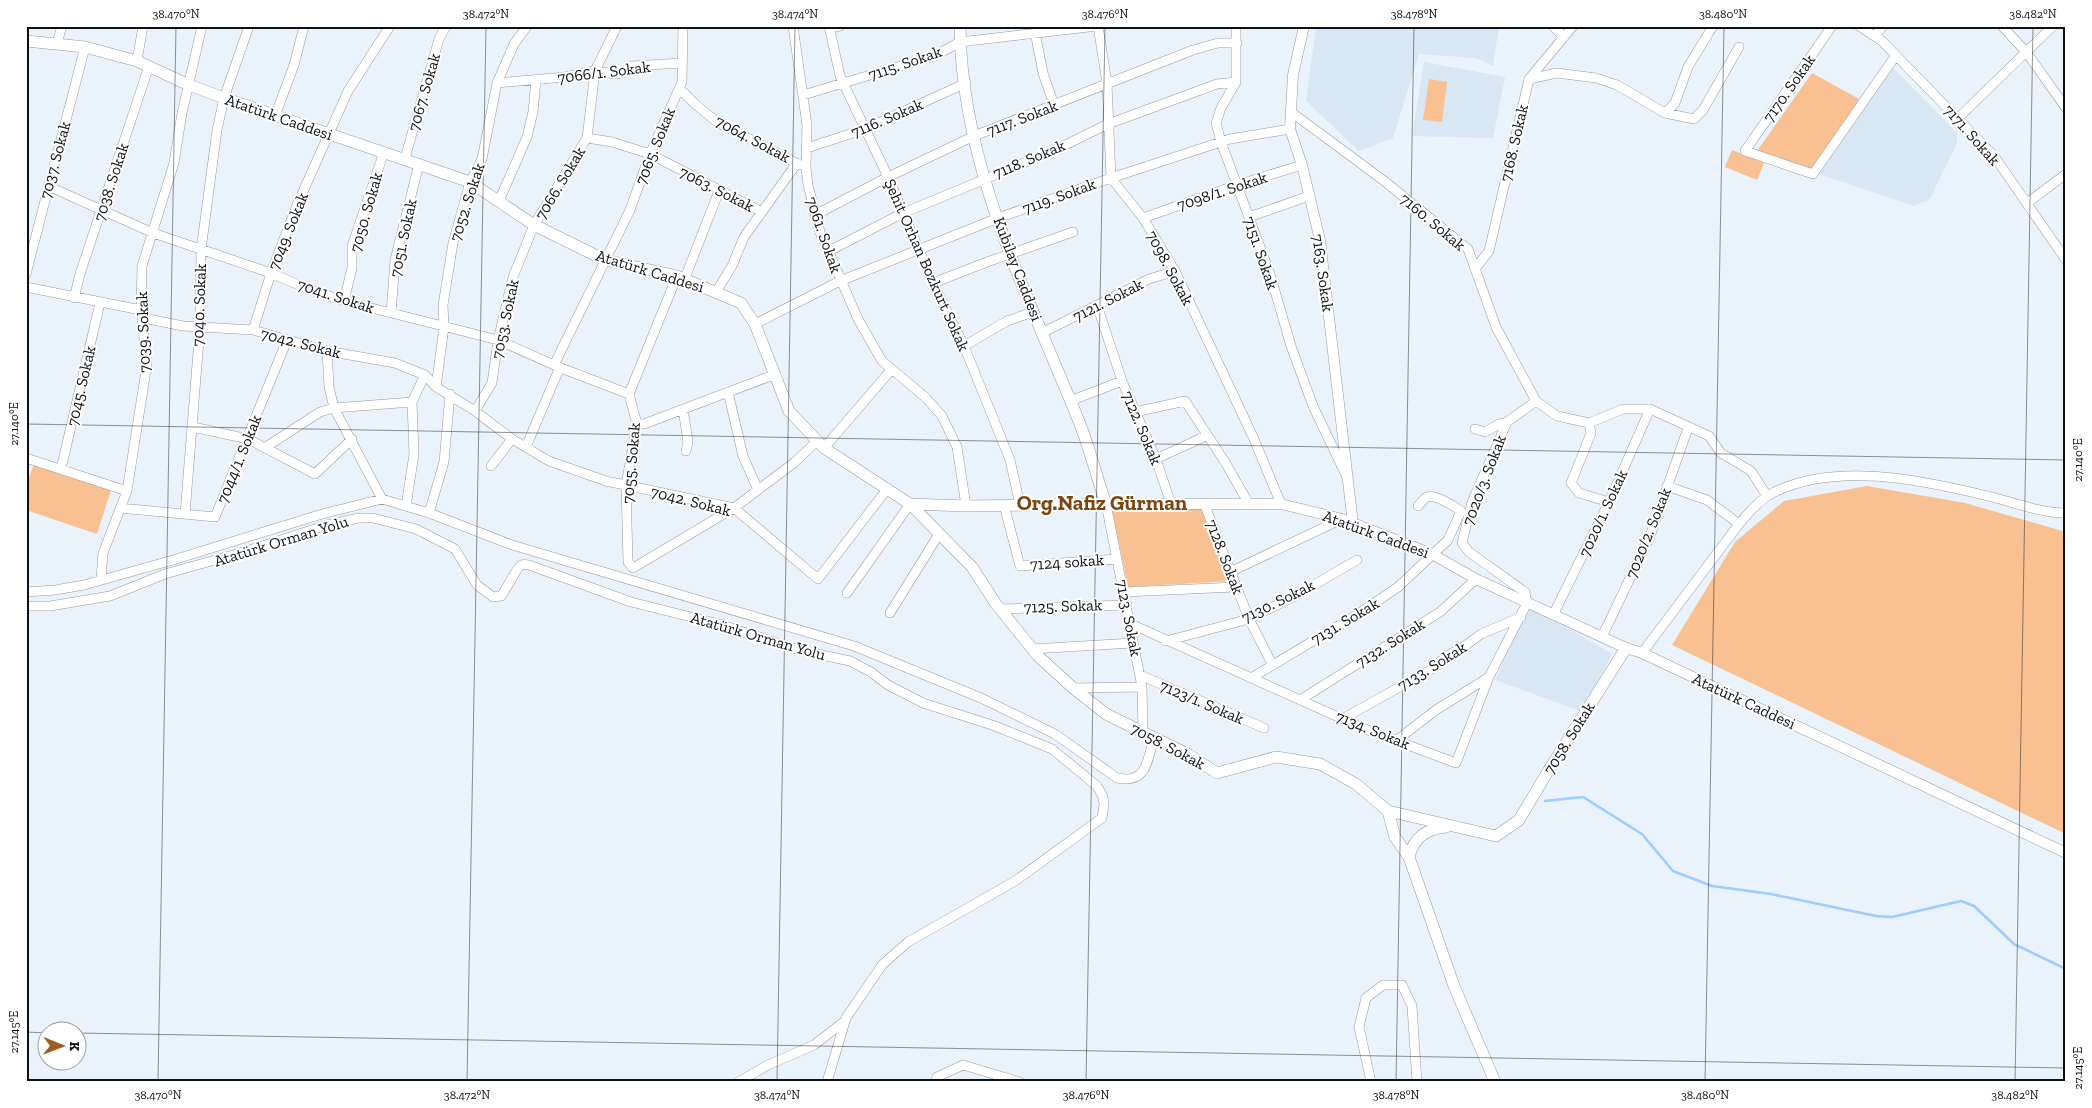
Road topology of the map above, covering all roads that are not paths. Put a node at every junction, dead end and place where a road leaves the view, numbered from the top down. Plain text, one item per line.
1 (62, 26) edge
2 (143, 26) edge
3 (202, 26) edge
4 (249, 26) edge
5 (304, 26) edge
6 (390, 26) edge
7 (446, 26) edge
8 (528, 26) edge
9 (617, 26) edge
10 (683, 26) edge
11 (793, 26) edge
12 (840, 26) edge
13 (960, 26) edge
14 (1098, 26) edge
15 (1236, 26) edge
16 (1303, 26) edge
17 (1554, 26) edge
18 (1573, 26) edge
19 (1713, 26) edge
20 (1832, 26) edge
21 (1859, 26) edge
22 (1883, 26) edge
23 (2002, 26) edge
24 (2053, 26) edge
25 (829, 27) edge
26 (1001, 31) edge
27 (1035, 32) junction
28 (1564, 36) junction
29 (1875, 36) junction
30 (26, 41) edge
31 (960, 42) junction
32 (57, 43) junction
33 (1237, 43) junction
34 (1739, 46) dead end
35 (85, 47) junction
36 (2027, 53) junction
37 (1896, 55) junction
38 (137, 61) junction
39 (681, 63) junction
40 (149, 66) junction
41 (595, 71) junction
42 (1529, 79) junction
43 (536, 80) junction
44 (1236, 82) junction
45 (498, 83) junction
46 (844, 83) junction
47 (966, 83) junction
48 (1107, 83) junction
49 (189, 85) junction
50 (679, 88) junction
51 (803, 95) junction
52 (224, 98) junction
53 (1054, 106) junction
54 (2066, 108) edge
55 (1291, 112) junction
56 (1665, 114) junction
57 (275, 116) junction
58 (1958, 118) junction
59 (1108, 124) junction
60 (865, 128) junction
61 (1290, 129) junction
62 (329, 135) junction
63 (974, 136) junction
64 (587, 138) junction
65 (1221, 142) junction
66 (807, 148) junction
67 (384, 152) junction
68 (650, 154) junction
69 (405, 158) junction
70 (797, 163) junction
71 (419, 164) junction
72 (1302, 165) junction
73 (806, 168) junction
74 (2066, 174) edge
75 (888, 176) junction
76 (985, 178) junction
77 (1111, 178) junction
78 (470, 182) junction
79 (1237, 184) junction
80 (48, 186) junction
81 (719, 191) junction
82 (1310, 196) junction
83 (499, 201) junction
84 (2027, 203) junction
85 (102, 210) junction
86 (762, 212) junction
87 (903, 213) junction
88 (815, 215) junction
89 (998, 218) junction
90 (1143, 218) junction
91 (1249, 218) junction
92 (534, 225) junction
93 (1073, 232) dead end
94 (153, 233) junction
95 (918, 249) junction
96 (201, 250) junction
97 (828, 251) junction
98 (1011, 254) junction
99 (605, 260) junction
100 (2066, 260) edge
101 (1475, 269) junction
102 (1175, 270) junction
103 (271, 273) junction
104 (26, 274) edge
105 (681, 277) junction
106 (840, 281) junction
107 (933, 284) junction
108 (26, 287) edge
109 (716, 292) junction
110 (74, 298) junction
111 (344, 301) junction
112 (100, 304) junction
113 (1096, 305) junction
114 (1033, 312) junction
115 (391, 313) junction
116 (142, 314) junction
117 (754, 324) junction
118 (200, 327) junction
119 (444, 327) junction
120 (253, 330) junction
121 (1042, 333) junction
122 (286, 340) junction
123 (498, 340) junction
124 (964, 346) junction
125 (327, 351) junction
126 (557, 366) junction
127 (892, 369) junction
128 (776, 374) junction
129 (425, 375) junction
130 (1122, 381) junction
131 (436, 387) junction
132 (728, 392) junction
133 (450, 394) junction
134 (629, 394) junction
135 (1070, 401) junction
136 (1536, 401) junction
137 (412, 402) junction
138 (334, 408) junction
139 (683, 409) junction
140 (1650, 409) junction
141 (475, 411) junction
142 (1135, 412) junction
143 (1507, 422) junction
144 (1589, 423) junction
145 (637, 424) junction
146 (193, 427) junction
147 (1688, 428) junction
148 (1475, 429) dead end
149 (1206, 436) junction
150 (248, 438) junction
151 (352, 439) junction
152 (512, 439) junction
153 (820, 445) junction
154 (266, 447) junction
155 (526, 447) junction
156 (686, 451) dead end
157 (26, 458) edge
158 (1156, 459) junction
159 (491, 466) dead end
160 (61, 469) junction
161 (1346, 475) junction
162 (626, 485) junction
163 (1667, 486) junction
164 (888, 488) junction
165 (127, 490) junction
166 (758, 490) junction
167 (1767, 496) junction
168 (382, 500) junction
169 (1609, 502) junction
170 (1204, 503) junction
171 (910, 504) junction
172 (1106, 504) junction
173 (1171, 504) junction
174 (1249, 504) junction
175 (1281, 504) junction
176 (1020, 505) junction
177 (406, 506) junction
178 (966, 506) junction
179 (1004, 506) junction
180 (1418, 506) dead end
181 (120, 508) junction
182 (734, 508) junction
183 (429, 513) junction
184 (2066, 513) edge
185 (185, 514) junction
186 (1342, 519) junction
187 (1353, 524) junction
188 (1739, 524) junction
189 (938, 534) junction
190 (1432, 554) junction
191 (1117, 559) junction
192 (1357, 560) dead end
193 (633, 568) junction
194 (1230, 572) junction
195 (101, 579) junction
196 (631, 579) junction
197 (1476, 579) junction
198 (1236, 587) junction
199 (26, 592) edge
200 (1124, 592) junction
201 (847, 594) dead end
202 (1527, 603) junction
203 (1126, 604) junction
204 (26, 606) edge
205 (1000, 609) junction
206 (890, 613) dead end
207 (1553, 615) junction
208 (1522, 617) junction
209 (1249, 619) junction
210 (1130, 624) junction
211 (1602, 637) junction
212 (1166, 640) junction
213 (1133, 643) junction
214 (1626, 648) junction
215 (1032, 649) junction
216 (1642, 653) junction
217 (1272, 664) junction
218 (1140, 675) junction
219 (1489, 677) junction
220 (1251, 678) junction
221 (1142, 687) junction
222 (1073, 688) junction
223 (1300, 700) junction
224 (1344, 718) junction
225 (1264, 728) dead end
226 (1149, 735) junction
227 (1397, 740) junction
228 (1388, 811) junction
229 (1428, 819) junction
230 (1455, 826) junction
231 (1395, 837) junction
232 (2066, 853) edge
233 (1408, 857) junction
234 (845, 1021) junction
235 (738, 1082) edge
236 (827, 1082) edge
237 (935, 1082) edge
238 (1020, 1082) edge
239 (1371, 1082) edge
240 (1417, 1082) edge
241 (1495, 1082) edge

1 - 32 street
2 - 38 street
3 - 49 street, 7039. Sokak
4 - 52 street, 7040. Sokak
5 - 57 street
6 - 62 street, 7049. Sokak
7 - 69 street, 7067. Sokak
8 - 45 street, 7052. Sokak
9 - 41 street, 7066. Sokak
10 - 39 street, 7065. Sokak
11 - 51 street, 7061. Sokak
12 - 25 street
13 - 31 main road, Kubilay Caddesi
14 - 27 street, 7115. Sokak
14 - 48 street
15 - 33 street, 7151. Sokak
16 - 55 street, 7163. Sokak
17 - 28 street
18 - 28 street, 7168. Sokak
19 - 56 street
20 - 37 street, 7170. Sokak
21 - 29 street, 7171. Sokak
22 - 29 street
23 - 36 street
24 - 36 street
25 - 46 street, Şehit Orhan Bozkurt Sokak
26 - 27 street, 7115. Sokak
26 - 31 street, 7115. Sokak
27 - 53 street
28 - 42 street, 7168. Sokak
29 - 37 street, 7171. Sokak
30 - 32 main road, Atatürk Caddesi
31 - 46 street, 7115. Sokak
31 - 47 main road, Kubilay Caddesi
32 - 35 main road, Atatürk Caddesi
33 - 44 street, 7151. Sokak
33 - 48 street, 7117. Sokak
34 - 56 street
35 - 38 main road, Atatürk Caddesi
35 - 80 street, 7037. Sokak
36 - 54 street
36 - 58 street
37 - 58 street, 7171. Sokak
38 - 40 main road, Atatürk Caddesi
39 - 41 street, 7066/1. Sokak
39 - 50 street, 7065. Sokak
40 - 49 main road, Atatürk Caddesi
40 - 85 street, 7038. Sokak
41 - 43 street, 7066/1. Sokak
41 - 64 street, 7066. Sokak
42 - 56 street
42 - 101 street, 7168. Sokak
43 - 45 street, 7066/1. Sokak
43 - 83 street
44 - 59 street, 7118. Sokak
44 - 65 street, 7151. Sokak
45 - 78 street, 7052. Sokak
46 - 51 street, 7115. Sokak
46 - 60 street, Şehit Orhan Bozkurt Sokak
47 - 60 street, 7116. Sokak
47 - 63 main road, Kubilay Caddesi
48 - 53 street, 7117. Sokak
48 - 59 street
49 - 52 main road, Atatürk Caddesi
49 - 94 street, 7039. Sokak
50 - 68 street, 7065. Sokak
50 - 70 street, 7064. Sokak
51 - 66 street, 7061. Sokak
52 - 57 main road, Atatürk Caddesi
52 - 96 street, 7040. Sokak
53 - 63 street, 7117. Sokak
55 - 61 street, 7163. Sokak
55 - 101 street, 7160. Sokak
57 - 62 main road, Atatürk Caddesi
58 - 84 street, 7171. Sokak
59 - 76 street, 7118. Sokak
59 - 77 street
60 - 66 street, 7116. Sokak
60 - 75 street, Şehit Orhan Bozkurt Sokak
61 - 65 street, 7119. Sokak
61 - 72 street, 7163. Sokak
62 - 67 main road, Atatürk Caddesi
62 - 103 street, 7049. Sokak
63 - 75 street, 7117. Sokak
63 - 76 main road, Kubilay Caddesi
64 - 68 street, 7063. Sokak
64 - 92 street, 7066. Sokak
65 - 77 street, 7119. Sokak
65 - 79 street, 7151. Sokak
66 - 73 street, 7061. Sokak
67 - 69 main road, Atatürk Caddesi
67 - 111 street, 7050. Sokak
68 - 81 street, 7063. Sokak
68 - 99 street, 7065. Sokak
69 - 71 main road, Atatürk Caddesi
70 - 73 street, 7064. Sokak
70 - 86 street
71 - 78 main road, Atatürk Caddesi
71 - 115 street, 7051. Sokak
72 - 79 street, 7098/1. Sokak
72 - 82 street, 7163. Sokak
73 - 88 street, 7061. Sokak
74 - 84 street
75 - 87 street, Şehit Orhan Bozkurt Sokak
75 - 88 street, 7117. Sokak
76 - 87 street, 7118. Sokak
76 - 89 main road, Kubilay Caddesi
77 - 89 street, 7119. Sokak
77 - 90 street, 7098. Sokak
78 - 83 main road, Atatürk Caddesi
78 - 119 street, 7052. Sokak
79 - 90 street, 7098/1. Sokak
79 - 91 street, 7151. Sokak
80 - 85 street, 7041. Sokak
80 - 104 street, 7037. Sokak
81 - 86 street, 7063. Sokak
81 - 105 street
82 - 91 street
82 - 161 street, 7163. Sokak
83 - 92 main road, Atatürk Caddesi
84 - 100 street, 7171. Sokak
85 - 94 street, 7041. Sokak
85 - 110 street, 7038. Sokak
86 - 109 street
87 - 95 street, Şehit Orhan Bozkurt Sokak
87 - 97 street, 7118. Sokak
88 - 97 street, 7061. Sokak
89 - 95 street, 7119. Sokak
89 - 98 main road, Kubilay Caddesi
90 - 102 street, 7098. Sokak
91 - 161 street, 7151. Sokak
92 - 99 main road, Atatürk Caddesi
92 - 123 street, 7053. Sokak
93 - 98 street
94 - 96 street, 7041. Sokak
94 - 116 street, 7039. Sokak
95 - 106 street, 7119. Sokak
95 - 107 street, Şehit Orhan Bozkurt Sokak
96 - 103 street, 7041. Sokak
96 - 118 street, 7040. Sokak
97 - 106 street, 7061. Sokak
98 - 107 street
98 - 114 main road, Kubilay Caddesi
99 - 105 main road, Atatürk Caddesi
99 - 126 street, 7065. Sokak
101 - 136 street, 7160. Sokak
102 - 113 street, 7121. Sokak
102 - 175 street, 7098. Sokak
103 - 111 street, 7041. Sokak
103 - 120 street, 7049. Sokak
105 - 109 main road, Atatürk Caddesi
105 - 134 street
106 - 117 street, 7119. Sokak
106 - 127 street, 7061. Sokak
107 - 124 street, Şehit Orhan Bozkurt Sokak
108 - 110 street, 7042. Sokak
109 - 117 main road, Atatürk Caddesi
110 - 112 street, 7042. Sokak
111 - 115 street, 7041. Sokak
112 - 116 street, 7042. Sokak
112 - 160 street, 7045. Sokak
113 - 121 street, 7121. Sokak
113 - 130 street, 7122. Sokak
114 - 121 main road, Kubilay Caddesi
114 - 124 street
115 - 119 street, 7041. Sokak
116 - 118 street, 7042. Sokak
116 - 165 street, 7039. Sokak
117 - 128 main road, Atatürk Caddesi
118 - 120 street, 7042. Sokak
118 - 146 street, 7040. Sokak
119 - 123 street, 7041. Sokak
119 - 131 street, 7052. Sokak
120 - 122 street, 7042. Sokak
121 - 135 main road, Kubilay Caddesi
122 - 125 street, 7042. Sokak
122 - 150 street, 7044/1. Sokak
123 - 126 street, 7041. Sokak
123 - 141 street, 7053. Sokak
124 - 176 street, Şehit Orhan Bozkurt Sokak
125 - 129 street, 7042. Sokak
125 - 138 street
126 - 134 street, 7041. Sokak
126 - 155 street, 7065. Sokak
127 - 153 street
127 - 178 street, 7061. Sokak
128 - 132 street
128 - 153 main road, Atatürk Caddesi
129 - 131 street, 7042. Sokak
129 - 137 street
130 - 135 street, 7122. Sokak
130 - 142 street, 7122. Sokak
131 - 133 street, 7042. Sokak
132 - 139 street
132 - 166 street
133 - 141 street, 7042. Sokak
133 - 183 street
134 - 145 street, 7055. Sokak
135 - 172 main road, Kubilay Caddesi
136 - 143 street, 7020/3. Sokak
136 - 144 street
137 - 138 street
137 - 177 street
138 - 151 street
138 - 154 street
139 - 145 street
139 - 156 street
140 - 144 street
140 - 147 street
140 - 169 street, 7020/1. Sokak
141 - 152 street, 7042. Sokak
142 - 149 street
142 - 158 street, 7122. Sokak
143 - 148 street
143 - 202 street, 7020/3. Sokak
144 - 169 street
145 - 162 street, 7055. Sokak
146 - 150 street
146 - 185 street, 7040. Sokak
147 - 163 street, 7020/2. Sokak
147 - 167 street
149 - 158 street
149 - 174 street
150 - 154 street
150 - 185 street, 7044/1. Sokak
151 - 154 street
151 - 168 street
152 - 155 street, 7042. Sokak
152 - 159 street
153 - 164 main road, Atatürk Caddesi
153 - 166 street
155 - 162 street, 7042. Sokak
157 - 160 street
158 - 173 street, 7122. Sokak
160 - 165 street
161 - 187 street, 7163. Sokak
162 - 182 street, 7042. Sokak
162 - 193 street, 7055. Sokak
163 - 188 street
163 - 211 street, 7020/2. Sokak
164 - 171 main road, Atatürk Caddesi
164 - 182 street, 7042. Sokak
165 - 181 street, 7039. Sokak
166 - 182 street
167 - 184 street
167 - 188 street
168 - 177 street, 7123. Sokak
168 - 195 street
169 - 207 street, 7020/1. Sokak
170 - 173 street, Atatürk Caddesi
170 - 174 street, Atatürk Caddesi
170 - 194 street, 7128. Sokak
171 - 178 main road, Atatürk Caddesi
171 - 189 main road, 7058. Sokak
171 - 201 street
172 - 173 street, Atatürk Caddesi
172 - 176 main road, Atatürk Caddesi
172 - 191 street, 7123. Sokak
174 - 175 street, Atatürk Caddesi
175 - 186 street, Atatürk Caddesi
176 - 179 main road, Atatürk Caddesi
177 - 183 street, 7123. Sokak
178 - 179 main road, Atatürk Caddesi
179 - 191 street, 7124 sokak
180 - 190 street, 7131. Sokak
181 - 185 street, 7044/1. Sokak
181 - 195 street, 7039. Sokak
182 - 193 street
183 - 196 street, 7123. Sokak
186 - 187 street, Atatürk Caddesi
186 - 194 street
187 - 190 street, Atatürk Caddesi
188 - 216 street
189 - 205 main road, 7058. Sokak
189 - 206 street
190 - 197 street, Atatürk Caddesi
190 - 217 street, 7131. Sokak
191 - 200 street, 7123. Sokak
192 - 209 street, 7130. Sokak
193 - 196 street
194 - 198 street, 7128. Sokak
195 - 199 street
196 - 226 street, 7123. Sokak
197 - 202 street, Atatürk Caddesi
197 - 223 street, 7132. Sokak
198 - 200 street, 7125. Sokak
198 - 209 street, 7128. Sokak
200 - 203 street, 7123. Sokak
202 - 207 street, Atatürk Caddesi
202 - 208 street, 7134. Sokak
203 - 205 street, 7125. Sokak
203 - 210 street, 7123. Sokak
204 - 234 street, Atatürk Orman Yolu
205 - 215 main road, 7058. Sokak
207 - 211 street, Atatürk Caddesi
208 - 219 street, 7134. Sokak
208 - 224 street, 7133. Sokak
209 - 212 street, 7130. Sokak
209 - 217 street, 7128. Sokak
210 - 212 street, 7134. Sokak
210 - 213 street, 7123. Sokak
211 - 214 street, Atatürk Caddesi
212 - 220 street, 7134. Sokak
213 - 215 street
213 - 218 street, 7123. Sokak
214 - 216 street, Atatürk Caddesi
214 - 230 main road, 7058. Sokak
215 - 222 main road, 7058. Sokak
216 - 232 street, Atatürk Caddesi
217 - 220 street, 7131. Sokak
218 - 221 street, 7123. Sokak
218 - 225 street, 7123/1. Sokak
219 - 227 street
219 - 227 street, 7134. Sokak
220 - 223 street, 7134. Sokak
221 - 222 street
221 - 226 street, 7123. Sokak
222 - 226 main road, 7058. Sokak
223 - 224 street, 7134. Sokak
224 - 227 street, 7134. Sokak
226 - 228 main road, 7058. Sokak
228 - 229 main road, 7058. Sokak
228 - 231 main road
229 - 230 main road, 7058. Sokak
229 - 231 main road
230 - 233 main road
231 - 233 main road
233 - 241 main road
234 - 235 street
234 - 236 street, Atatürk Orman Yolu
237 - 238 street
239 - 240 street

